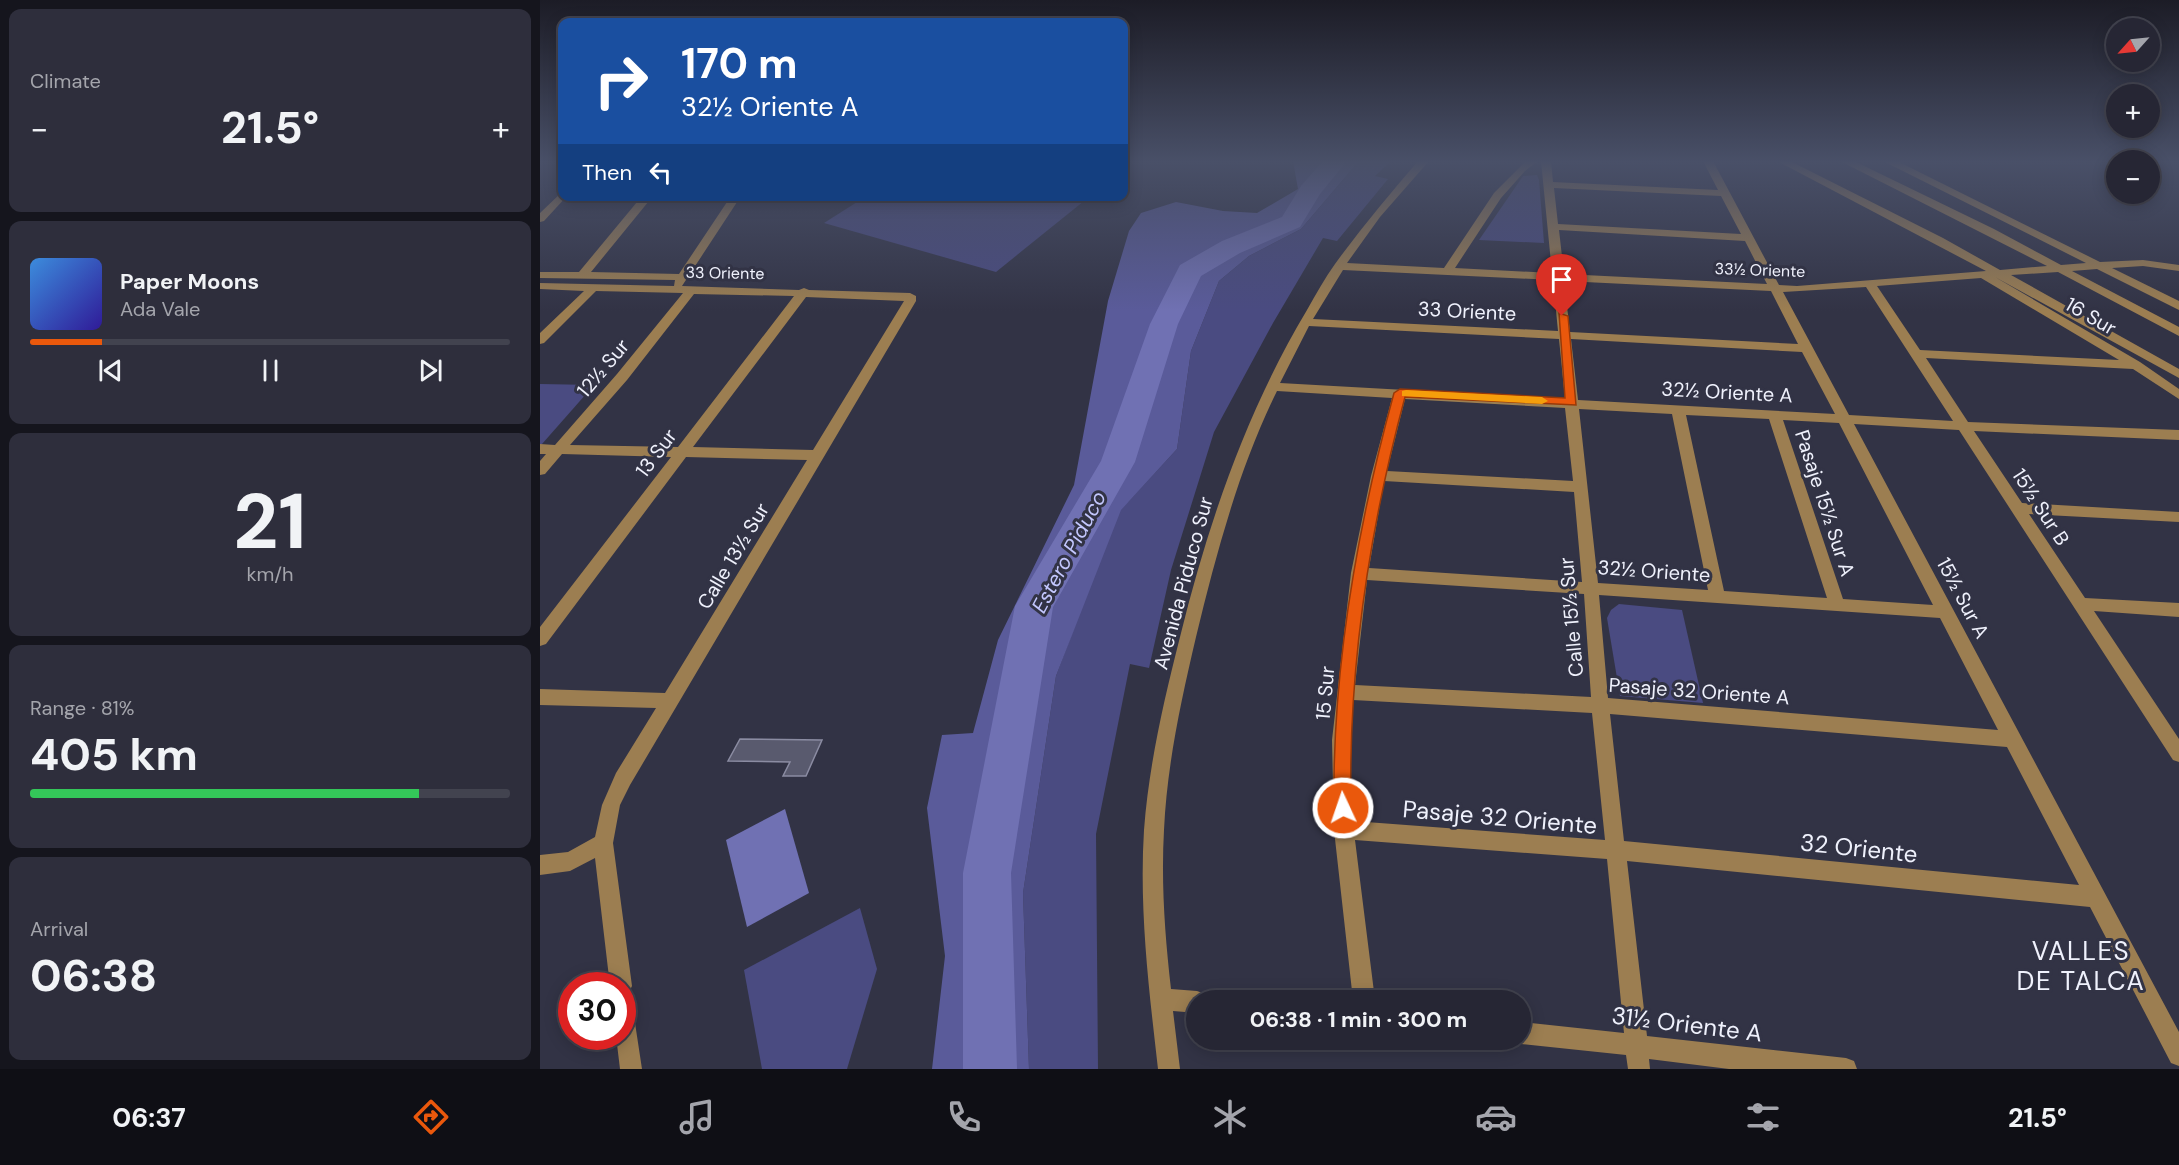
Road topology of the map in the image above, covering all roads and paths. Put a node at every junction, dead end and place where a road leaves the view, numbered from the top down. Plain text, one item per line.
1 (636, 211) edge
2 (726, 211) edge
3 (1380, 211) edge
4 (1489, 211) edge
5 (1551, 211) edge
6 (1735, 211) edge
7 (1879, 211) edge
8 (1946, 211) edge
9 (1990, 211) edge
10 (1553, 226) junction
11 (1749, 238) junction
12 (2100, 265) junction
13 (1339, 266) junction
14 (2061, 268) junction
15 (2179, 268) edge
16 (1448, 271) junction
17 (1998, 272) junction
18 (1981, 273) junction
19 (540, 276) edge
20 (582, 276) junction
21 (1558, 276) junction
22 (682, 277) junction
23 (1869, 282) junction
24 (540, 286) edge
25 (594, 287) junction
26 (1775, 287) junction
27 (676, 288) junction
28 (692, 289) junction
29 (804, 291) junction
30 (910, 296) joint
31 (2179, 306) edge
32 (1305, 322) junction
33 (2179, 332) edge
34 (1564, 336) junction
35 (540, 340) edge
36 (1807, 348) junction
37 (1917, 354) junction
38 (2136, 365) junction
39 (2179, 374) edge
40 (1273, 387) junction
41 (1400, 393) junction
42 (2179, 396) edge
43 (1572, 402) junction
44 (1678, 409) junction
45 (1774, 414) junction
46 (1845, 418) junction
47 (1964, 426) junction
48 (2179, 435) edge
49 (540, 449) edge
50 (558, 449) junction
51 (682, 452) junction
52 (819, 455) junction
53 (540, 470) edge
54 (1378, 476) junction
55 (1580, 487) junction
56 (2017, 508) junction
57 (2179, 517) edge
58 (1359, 573) junction
59 (1591, 588) junction
60 (1717, 597) junction
61 (1837, 604) junction
62 (2080, 604) junction
63 (2179, 610) edge
64 (1946, 612) junction
65 (540, 639) edge
66 (1345, 692) junction
67 (540, 697) edge
68 (670, 701) junction
69 (1599, 705) junction
70 (2013, 739) junction
71 (2179, 754) edge
72 (1344, 830) junction
73 (603, 843) junction
74 (1617, 852) junction
75 (540, 865) edge
76 (2096, 897) junction
77 (619, 972) edge
78 (1363, 990) edge
79 (1162, 999) junction
80 (1186, 1001) edge
81 (1531, 1034) edge
82 (1637, 1046) junction
83 (629, 1050) edge
84 (2179, 1055) edge
85 (631, 1069) edge
86 (1170, 1069) edge
87 (1639, 1069) edge
88 (1846, 1069) edge

1 - 20 street
2 - 22 street
3 - 13 street, Avenida Piduco Sur
4 - 16 street
5 - 10 street, Calle 15½ Sur
6 - 11 street, 15½ Sur A
7 - 17 street
8 - 14 street
9 - 12 street
10 - 11 street
10 - 21 street, Calle 15½ Sur
11 - 26 street, 15½ Sur A
12 - 14 street, 33½ Oriente
12 - 15 street, 33½ Oriente
12 - 31 street
13 - 16 street, 33½ Oriente
13 - 32 street, Avenida Piduco Sur
14 - 17 street, 33½ Oriente
14 - 33 street
16 - 21 street, 33½ Oriente
17 - 18 street, 33½ Oriente
17 - 39 street
18 - 23 street, 33½ Oriente
18 - 38 street, 16 Sur
19 - 20 street, 33 Oriente
20 - 22 street, 33 Oriente
21 - 26 street, 33½ Oriente
21 - 34 street, Calle 15½ Sur
22 - 27 street
23 - 26 street, 33½ Oriente
23 - 37 street, 15½ Sur B
24 - 25 street, 33 Oriente
25 - 27 street, 33 Oriente
25 - 35 street
26 - 36 street, 15½ Sur A
27 - 28 street, 33 Oriente
28 - 29 street, 33 Oriente
28 - 50 street, 12½ Sur
29 - 30 street, 33 Oriente
29 - 51 street, 13 Sur
30 - 52 street, Calle 13½ Sur
32 - 34 street, 33 Oriente
32 - 40 street, Avenida Piduco Sur
34 - 36 street, 33 Oriente
34 - 43 street, Calle 15½ Sur
36 - 46 street, 15½ Sur A
37 - 38 street
37 - 47 street, 15½ Sur B
38 - 42 street, 16 Sur
40 - 41 street, 32½ Oriente A
40 - 79 street, Avenida Piduco Sur
41 - 43 street, 32½ Oriente A
41 - 54 street, 15 Sur
43 - 44 street, 32½ Oriente A
43 - 55 street, Calle 15½ Sur
44 - 45 street, 32½ Oriente A
44 - 60 street
45 - 46 street, 32½ Oriente A
45 - 61 street, Pasaje 15½ Sur A
46 - 47 street, 32½ Oriente A
46 - 64 street, 15½ Sur A
47 - 48 street, 32½ Oriente A
47 - 56 street, 15½ Sur B
49 - 50 street
50 - 51 street
50 - 53 street, 12½ Sur
51 - 52 street
51 - 65 street, 13 Sur
52 - 68 street, Calle 13½ Sur
54 - 55 street
54 - 58 street, 15 Sur
55 - 59 street, Calle 15½ Sur
56 - 57 street
56 - 62 street, 15½ Sur B
58 - 59 street, 32½ Oriente
58 - 66 street, 15 Sur
59 - 60 street, 32½ Oriente
59 - 69 street, Calle 15½ Sur
60 - 61 street, 32½ Oriente
61 - 64 street, 32½ Oriente
62 - 63 street
62 - 71 street, 15½ Sur B
64 - 70 street, 15½ Sur A
66 - 69 street, Pasaje 32 Oriente A
66 - 72 street, 15 Sur
67 - 68 street
68 - 73 street, Calle 13½ Sur
69 - 70 street, Pasaje 32 Oriente A
69 - 74 street, Calle 15½ Sur
70 - 76 street, 15½ Sur A
72 - 74 street, Pasaje 32 Oriente
72 - 78 street, 15 Sur
73 - 75 street
73 - 77 street
74 - 76 street, 32 Oriente
74 - 82 street, Calle 15½ Sur
76 - 84 street, 15½ Sur A
79 - 80 street
79 - 86 street, Avenida Piduco Sur
81 - 82 street, 31½ Oriente A
82 - 87 street, Calle 15½ Sur
82 - 88 street, 31½ Oriente A
83 - 85 street

